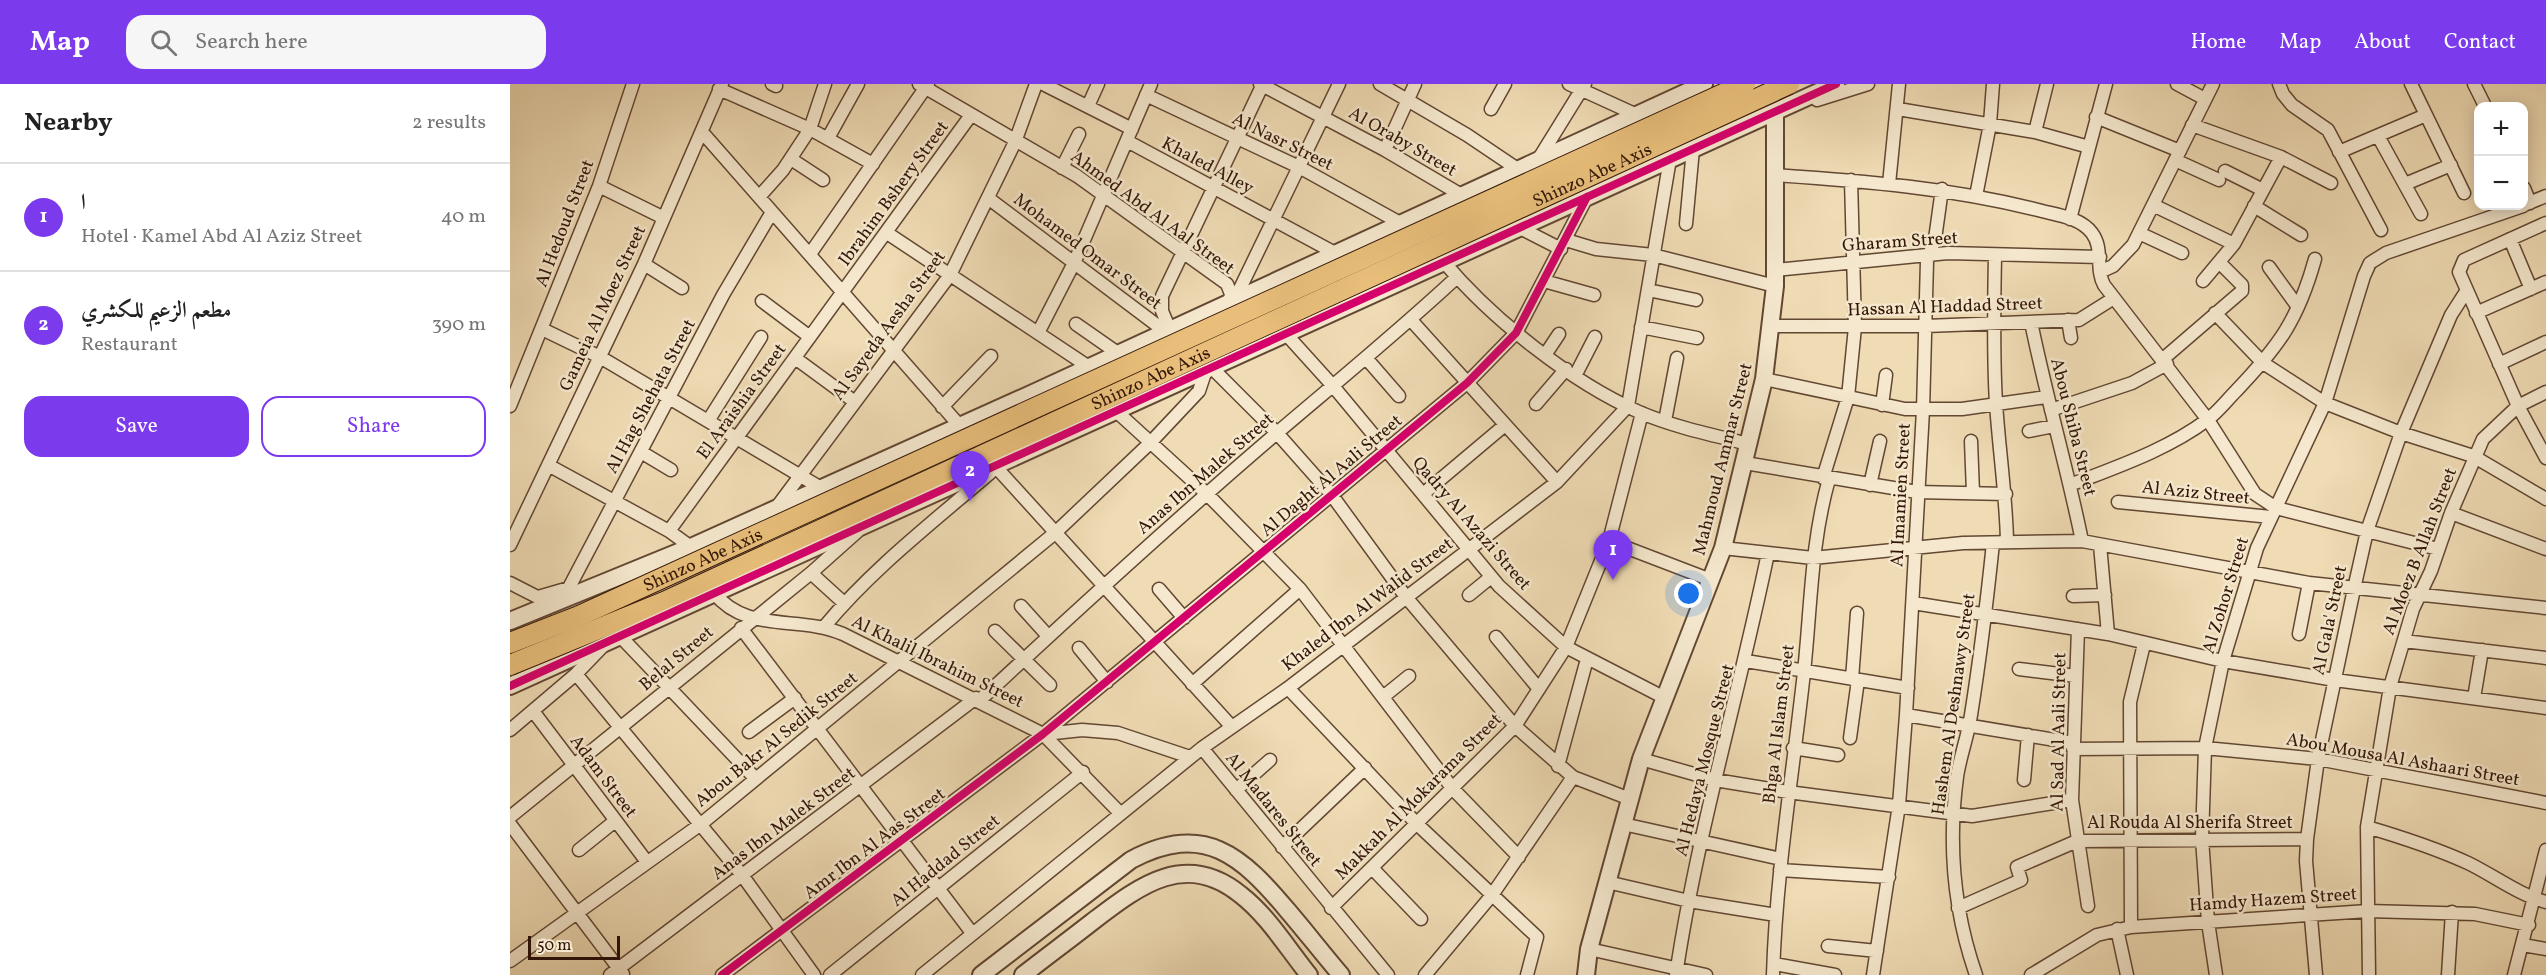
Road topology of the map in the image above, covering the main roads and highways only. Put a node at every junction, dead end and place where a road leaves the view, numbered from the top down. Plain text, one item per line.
1 (1745, 84) edge
2 (1789, 84) edge
3 (510, 643) edge
4 (510, 665) edge

1 - 3 main road, Shinzo Abe Axis, bridge
2 - 4 main road, Shinzo Abe Axis, bridge

